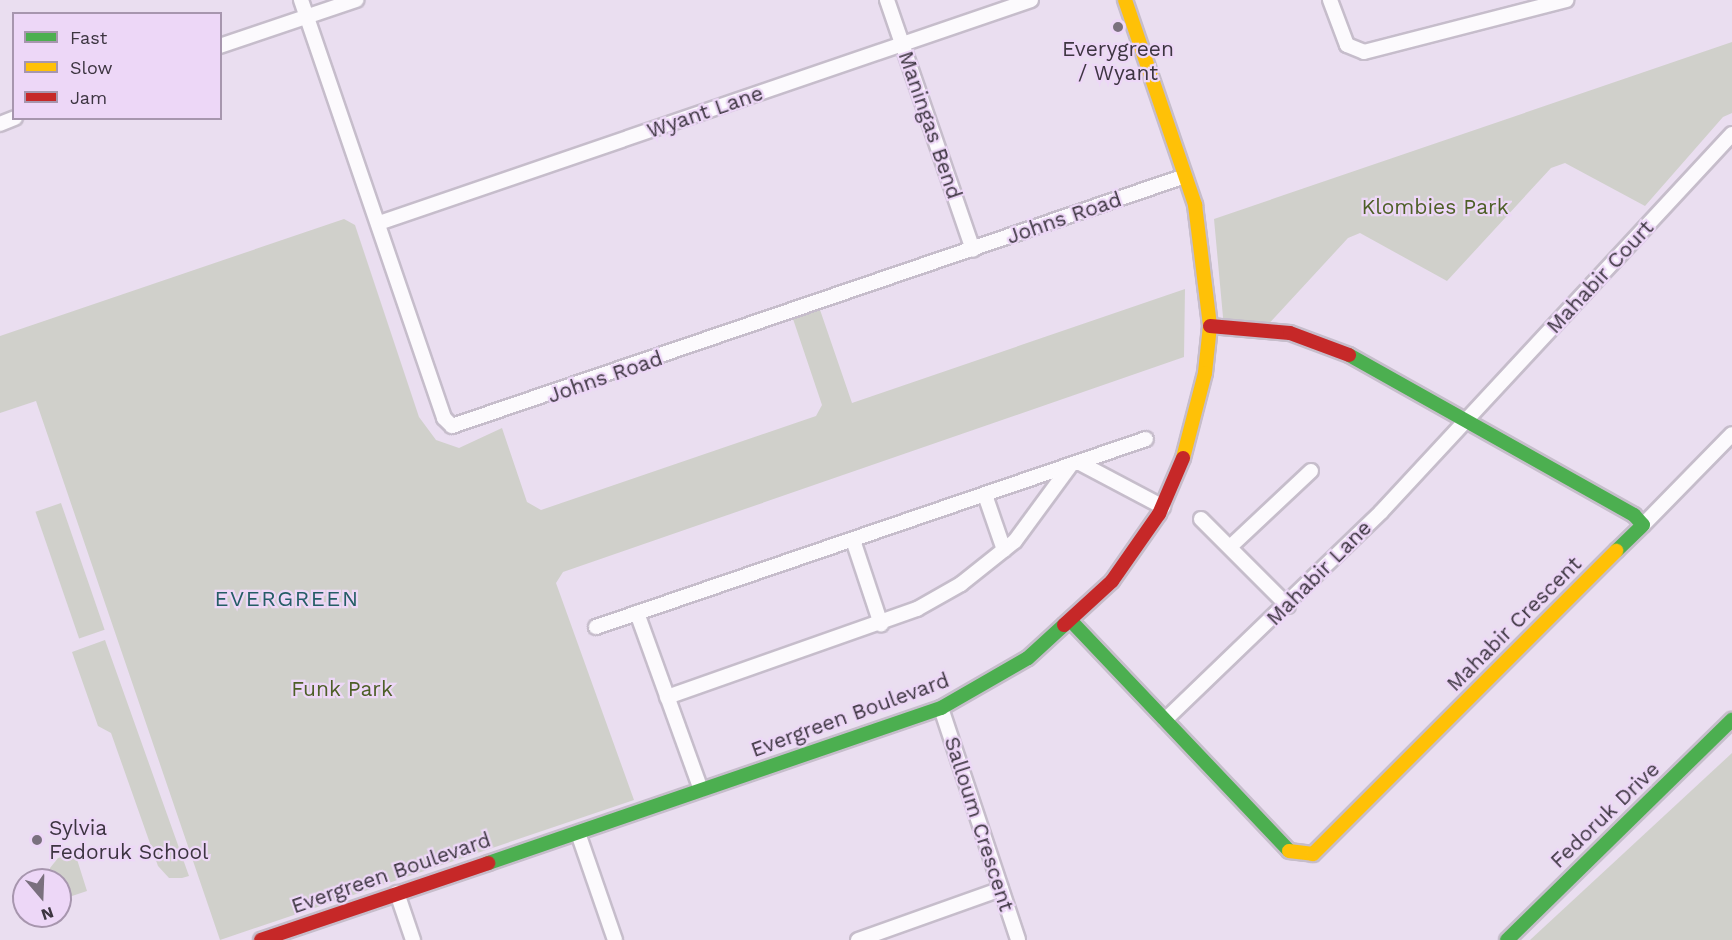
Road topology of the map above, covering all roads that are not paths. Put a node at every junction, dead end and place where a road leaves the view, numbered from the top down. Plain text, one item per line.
1 (301, 0) edge
2 (356, 0) edge
3 (886, 0) edge
4 (1031, 0) edge
5 (1125, 0) edge
6 (1330, 0) edge
7 (1566, 0) edge
8 (306, 17) junction
9 (222, 45) edge
10 (902, 45) junction
11 (1732, 134) edge
12 (1185, 176) junction
13 (379, 223) junction
14 (973, 250) junction
15 (1210, 326) junction
16 (1468, 420) junction
17 (1732, 434) edge
18 (1146, 439) dead end
19 (1075, 465) junction
20 (1311, 471) dead end
21 (985, 495) junction
22 (1163, 507) junction
23 (1201, 519) dead end
24 (1643, 525) junction
25 (853, 540) junction
26 (1230, 547) junction
27 (1004, 550) junction
28 (1288, 606) junction
29 (637, 613) junction
30 (1072, 622) junction
31 (881, 624) junction
32 (596, 627) dead end
33 (667, 697) junction
34 (940, 708) junction
35 (1165, 720) junction
36 (1732, 720) edge
37 (701, 790) junction
38 (578, 833) junction
39 (1001, 889) junction
40 (397, 893) junction
41 (261, 940) edge
42 (413, 940) edge
43 (615, 940) edge
44 (858, 940) edge
45 (1018, 940) edge
46 (1507, 940) edge

1 - 8 street, Johns Road
2 - 8 street
3 - 10 street, Maningas Bend
4 - 10 street, Wyant Lane
5 - 12 street, Evergreen Boulevard
6 - 7 street
8 - 9 street
8 - 13 street, Johns Road
10 - 13 street, Wyant Lane
10 - 14 street, Maningas Bend
11 - 16 street, Mahabir Court
12 - 14 street, Johns Road
12 - 15 street, Evergreen Boulevard
13 - 14 street, Johns Road
15 - 16 street
15 - 22 street, Evergreen Boulevard
16 - 24 street
16 - 28 street, Mahabir Lane
17 - 24 street
18 - 19 street
19 - 21 street
19 - 22 street
19 - 27 street
20 - 26 street
21 - 25 street
21 - 27 street
22 - 30 street, Evergreen Boulevard
23 - 26 street
24 - 35 street, Mahabir Crescent
25 - 29 street
25 - 31 street
26 - 28 street
27 - 31 street
28 - 35 street, Mahabir Lane
29 - 32 street
29 - 33 street
30 - 34 street, Evergreen Boulevard
30 - 35 street, Mahabir Crescent
31 - 33 street
33 - 37 street
34 - 37 street, Evergreen Boulevard
34 - 39 street, Salloum Crescent
36 - 46 street, Fedoruk Drive
37 - 38 street, Evergreen Boulevard
38 - 40 street, Evergreen Boulevard
38 - 43 street
39 - 44 street
39 - 45 street, Salloum Crescent
40 - 41 street, Evergreen Boulevard
40 - 42 street

